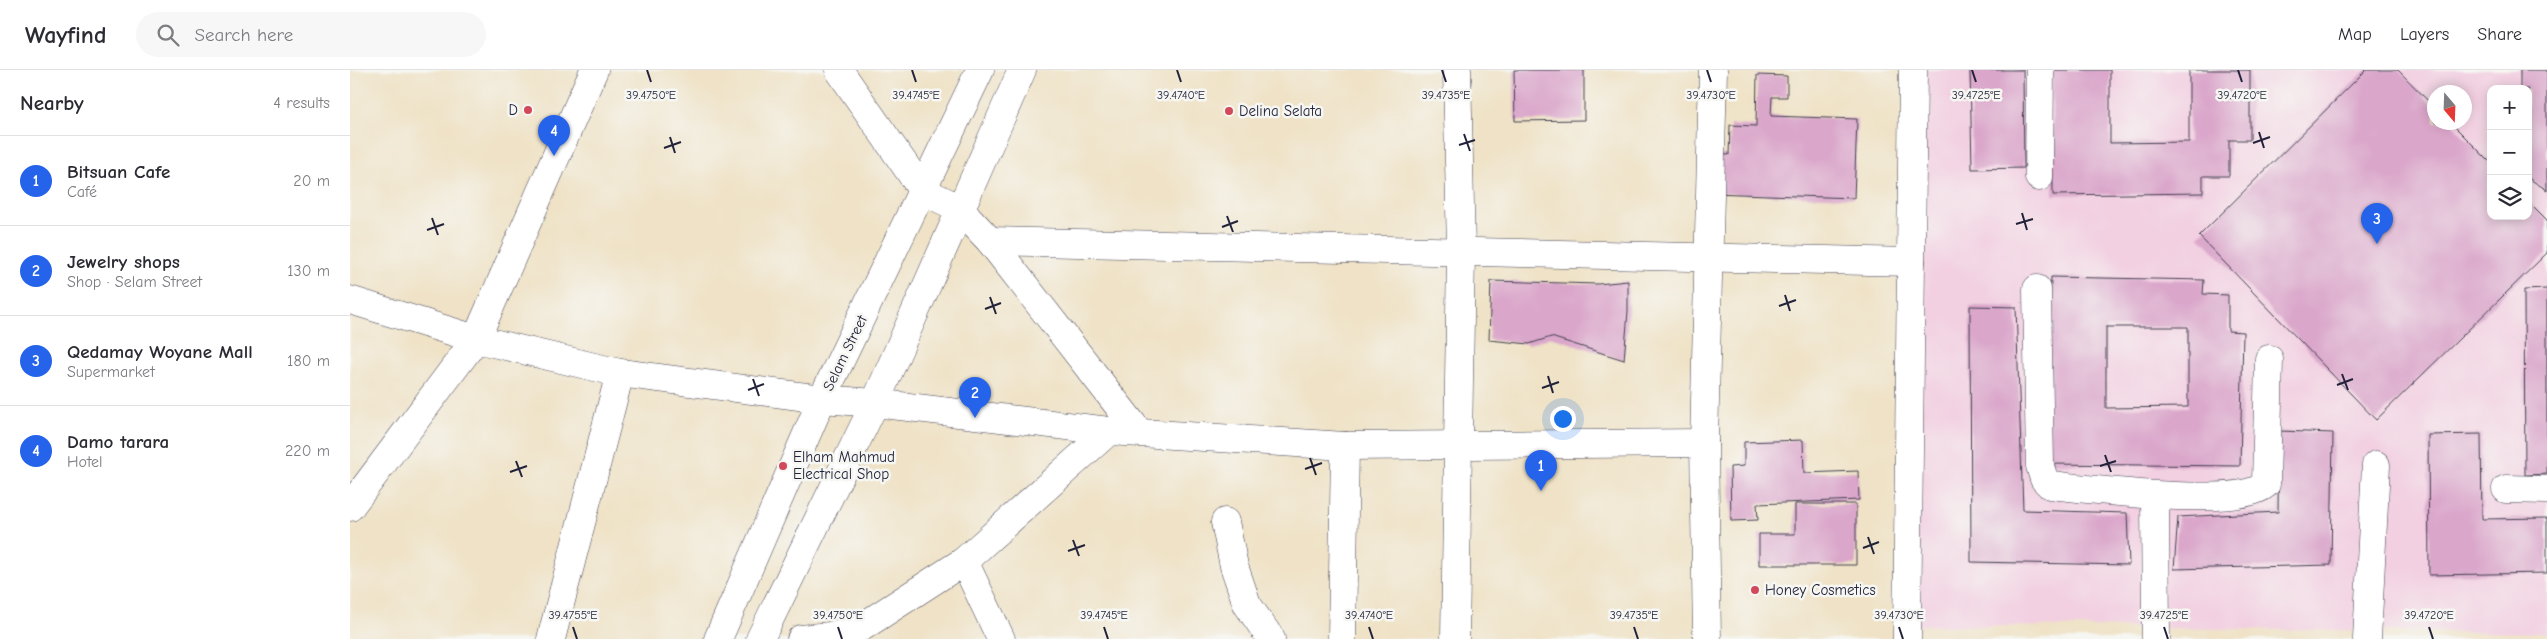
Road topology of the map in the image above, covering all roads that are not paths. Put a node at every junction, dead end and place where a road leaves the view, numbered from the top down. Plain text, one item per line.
1 (594, 70) edge
2 (839, 70) edge
3 (980, 70) edge
4 (1022, 70) edge
5 (1457, 70) edge
6 (1713, 70) edge
7 (1913, 70) edge
8 (2040, 70) edge
9 (2039, 177) dead end
10 (923, 191) junction
11 (959, 208) junction
12 (990, 240) junction
13 (1461, 251) junction
14 (1710, 257) junction
15 (1911, 262) junction
16 (2037, 289) dead end
17 (350, 300) edge
18 (476, 339) junction
19 (2269, 359) dead end
20 (620, 373) junction
21 (822, 399) junction
22 (875, 403) junction
23 (1109, 431) junction
24 (1138, 431) junction
25 (1704, 443) junction
26 (1458, 444) junction
27 (1345, 446) junction
28 (2376, 465) dead end
29 (2506, 489) dead end
30 (2547, 490) edge
31 (2155, 496) junction
32 (350, 507) edge
33 (1225, 522) dead end
34 (964, 561) junction
35 (551, 639) edge
36 (718, 639) edge
37 (760, 639) edge
38 (801, 639) edge
39 (1001, 639) edge
40 (1271, 639) edge
41 (1342, 639) edge
42 (1454, 639) edge
43 (1707, 639) edge
44 (1906, 639) edge
45 (2156, 639) edge
46 (2367, 639) edge

1 - 18 street
2 - 10 street
3 - 10 street, Selam Street
4 - 11 street
5 - 13 street
6 - 14 street
7 - 15 street
8 - 9 street
10 - 11 street
10 - 21 street, Selam Street
11 - 12 street
11 - 22 street
12 - 13 street
12 - 24 street
13 - 14 street
13 - 26 street
14 - 15 street
14 - 25 street
15 - 44 street
16 - 31 street
17 - 18 street
18 - 20 street
18 - 32 street
19 - 31 street
20 - 21 street
20 - 35 street
21 - 22 street
21 - 36 street, Selam Street
22 - 23 street
22 - 37 street
23 - 24 street
23 - 34 street
24 - 27 street
25 - 26 street
25 - 43 street
26 - 27 street
26 - 42 street
27 - 41 street
28 - 46 street
29 - 30 street
31 - 45 street
33 - 40 street
34 - 38 street
34 - 39 street

